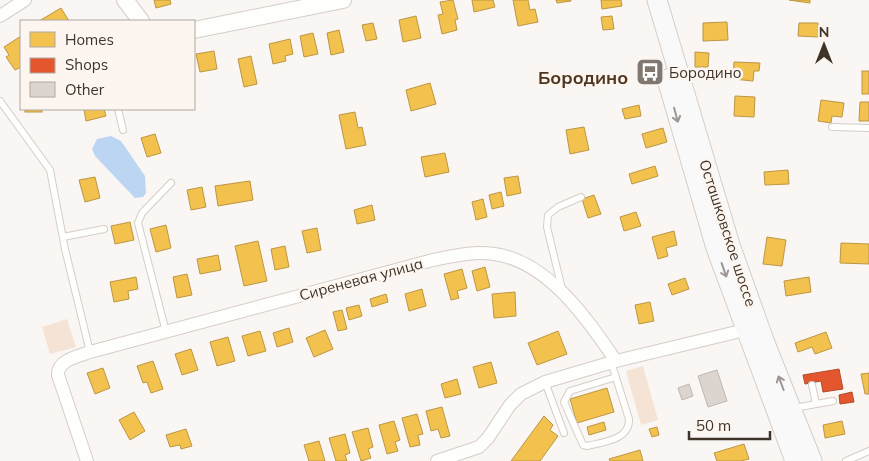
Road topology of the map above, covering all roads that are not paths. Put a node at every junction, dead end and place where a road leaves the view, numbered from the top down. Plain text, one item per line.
1 (25, 0) edge
2 (125, 0) edge
3 (343, 0) edge
4 (644, 0) edge
5 (657, 0) edge
6 (0, 16) edge
7 (140, 20) edge
8 (195, 30) edge
9 (0, 101) edge
10 (118, 110) edge
11 (832, 127) dead end
12 (869, 128) edge
13 (122, 130) dead end
14 (172, 184) dead end
15 (581, 197) dead end
16 (104, 229) dead end
17 (63, 237) junction
18 (564, 295) junction
19 (745, 330) junction
20 (166, 332) junction
21 (90, 352) junction
22 (614, 361) junction
23 (616, 377) junction
24 (545, 382) junction
25 (812, 385) dead end
26 (833, 401) dead end
27 (816, 404) junction
28 (790, 408) junction
29 (564, 433) dead end
30 (869, 451) edge
31 (460, 458) edge
32 (88, 461) edge
33 (438, 461) edge
34 (795, 461) edge
35 (812, 461) edge
36 (846, 461) edge

1 - 6 street
2 - 7 street
3 - 8 street
4 -> 19 main road, Осташковское шоссе
28 -> 5 main road, Осташковское шоссе
9 - 17 lane
10 - 13 lane
11 - 12 lane
14 - 20 lane
15 - 18 lane
16 - 17 lane
17 - 21 lane
18 - 20 street, Сиреневая улица
18 - 22 street, Сиреневая улица
19 - 22 street
19 - 34 main road, Осташковское шоссе
20 - 21 street, Сиреневая улица
21 - 32 street, Сиреневая улица
22 - 23 lane
22 - 24 street
23 - 23 lane
24 - 29 lane
24 - 31 street
25 - 27 lane
26 - 27 lane
27 - 28 lane
28 - 35 main road, Осташковское шоссе
30 - 36 lane
31 - 33 street

